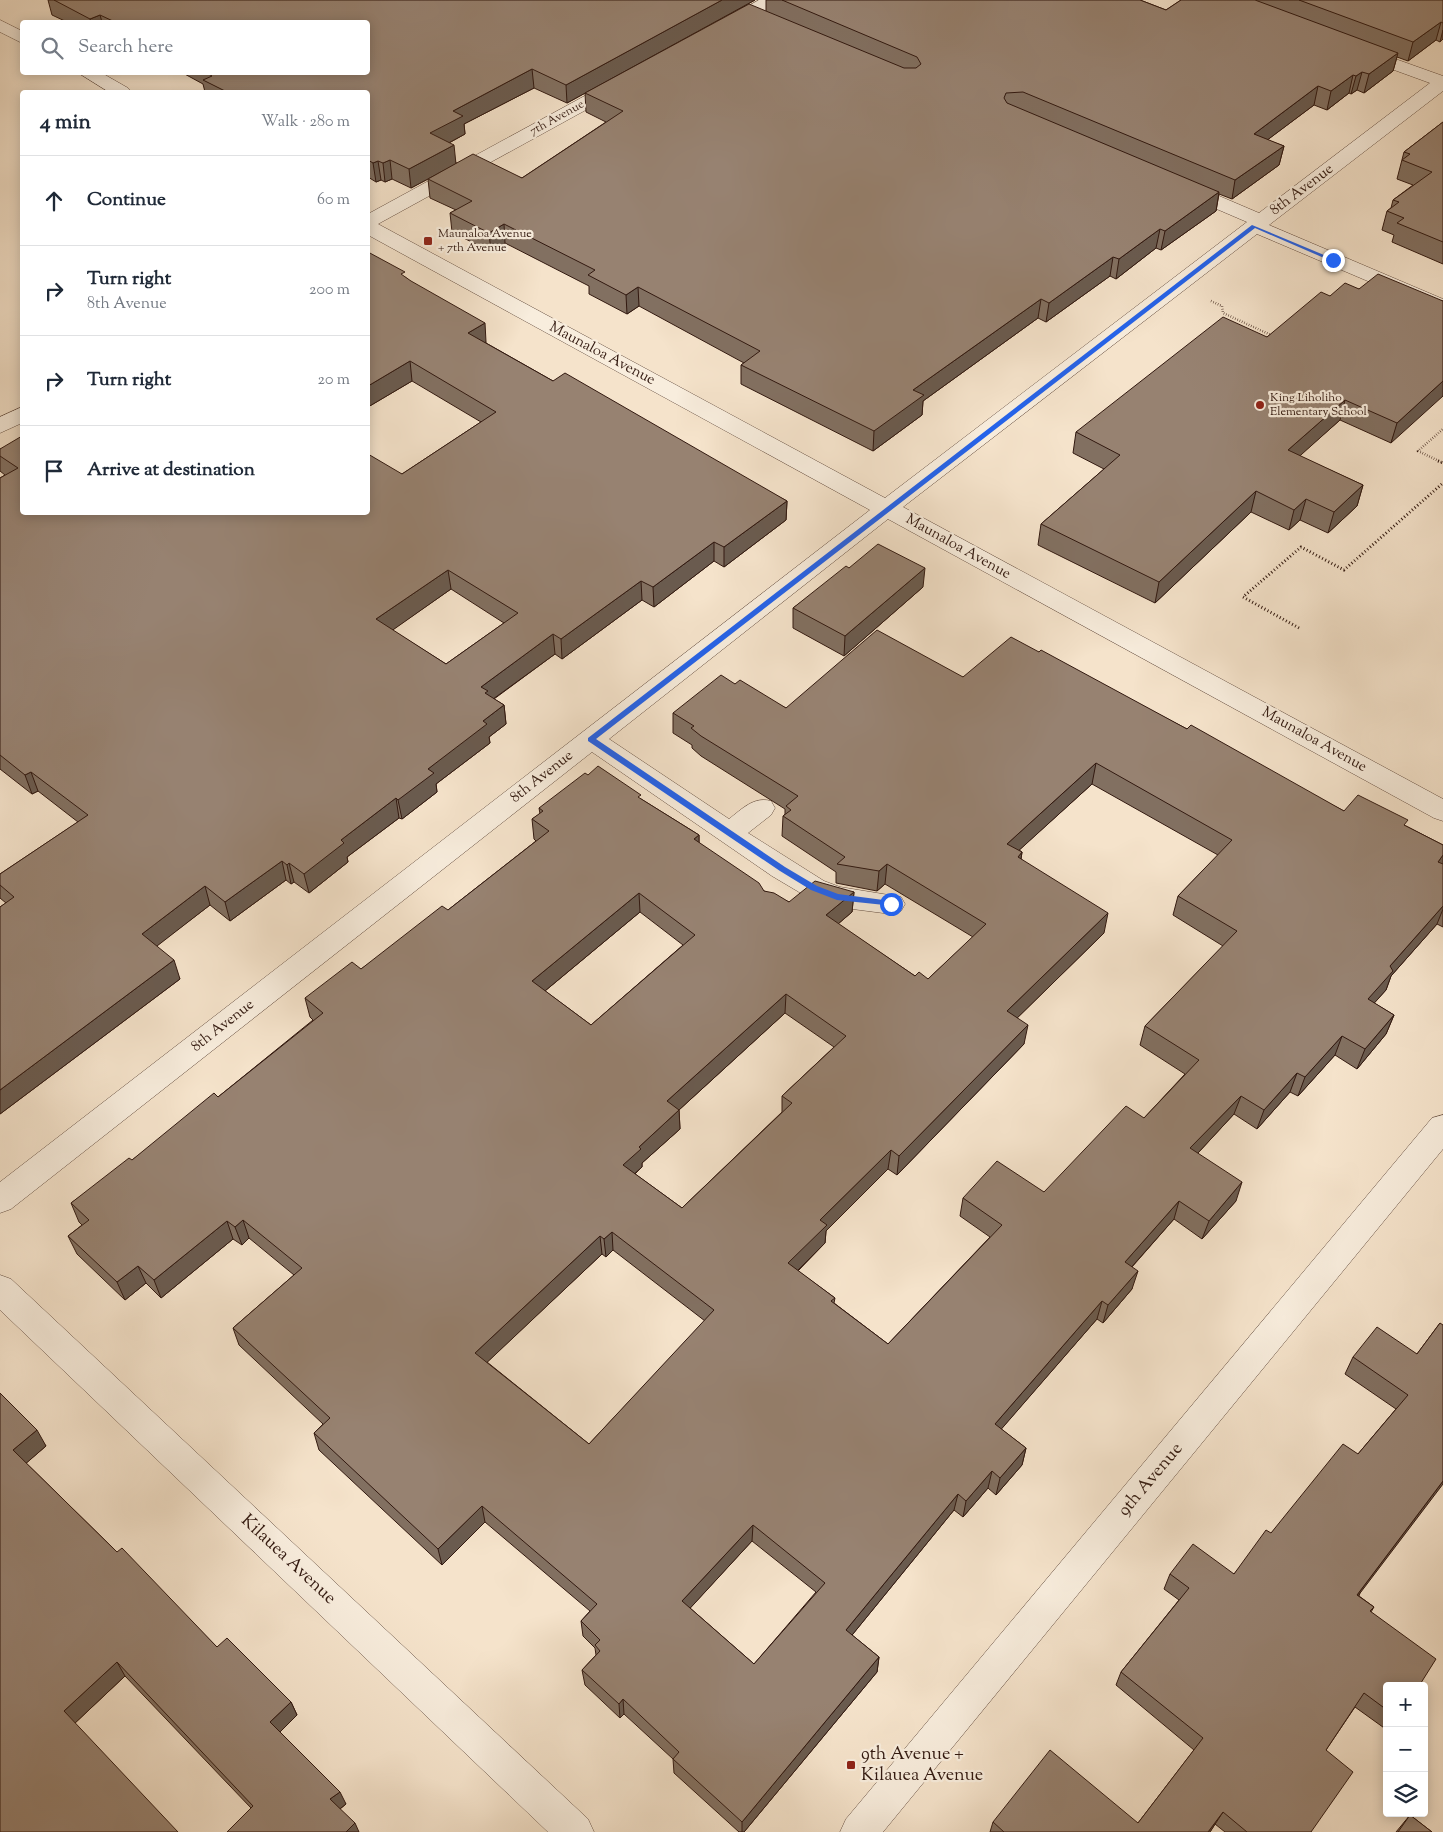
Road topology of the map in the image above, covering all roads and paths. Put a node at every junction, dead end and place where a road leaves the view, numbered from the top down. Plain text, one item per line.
1 (772, 0) edge
2 (749, 13) junction
3 (770, 22) edge
4 (0, 25) edge
5 (20, 37) edge
6 (706, 37) edge
7 (1346, 46) edge
8 (91, 75) edge
9 (636, 75) edge
10 (1443, 82) edge
11 (118, 90) edge
12 (1168, 182) edge
13 (370, 221) edge
14 (1258, 223) junction
15 (370, 228) edge
16 (1209, 300) dead end
17 (1443, 307) edge
18 (1282, 340) edge
19 (20, 415) edge
20 (0, 426) edge
21 (1443, 429) edge
22 (1443, 463) edge
23 (1443, 483) edge
24 (887, 508) junction
25 (1299, 628) dead end
26 (591, 740) junction
27 (762, 808) dead end
28 (1443, 811) edge
29 (729, 833) junction
30 (891, 904) dead end
31 (1443, 1128) edge
32 (0, 1200) edge
33 (0, 1289) edge
34 (575, 1832) edge
35 (859, 1832) edge

1 - 2 street
2 - 3 street
2 - 6 street
4 - 5 street
7 - 10 street
8 - 11 street
9 - 13 street, 7th Avenue
10 - 14 street, 8th Avenue
12 - 14 street
14 - 17 street
14 - 24 street, 8th Avenue
15 - 24 street, Maunaloa Avenue
16 - 18 path
19 - 20 street
21 - 22 path
23 - 25 path
24 - 26 street, 8th Avenue
24 - 28 street, Maunaloa Avenue
26 - 29 street
26 - 32 street, 8th Avenue
27 - 29 street
29 - 30 street
31 - 35 street, 9th Avenue
33 - 34 street, Kilauea Avenue

